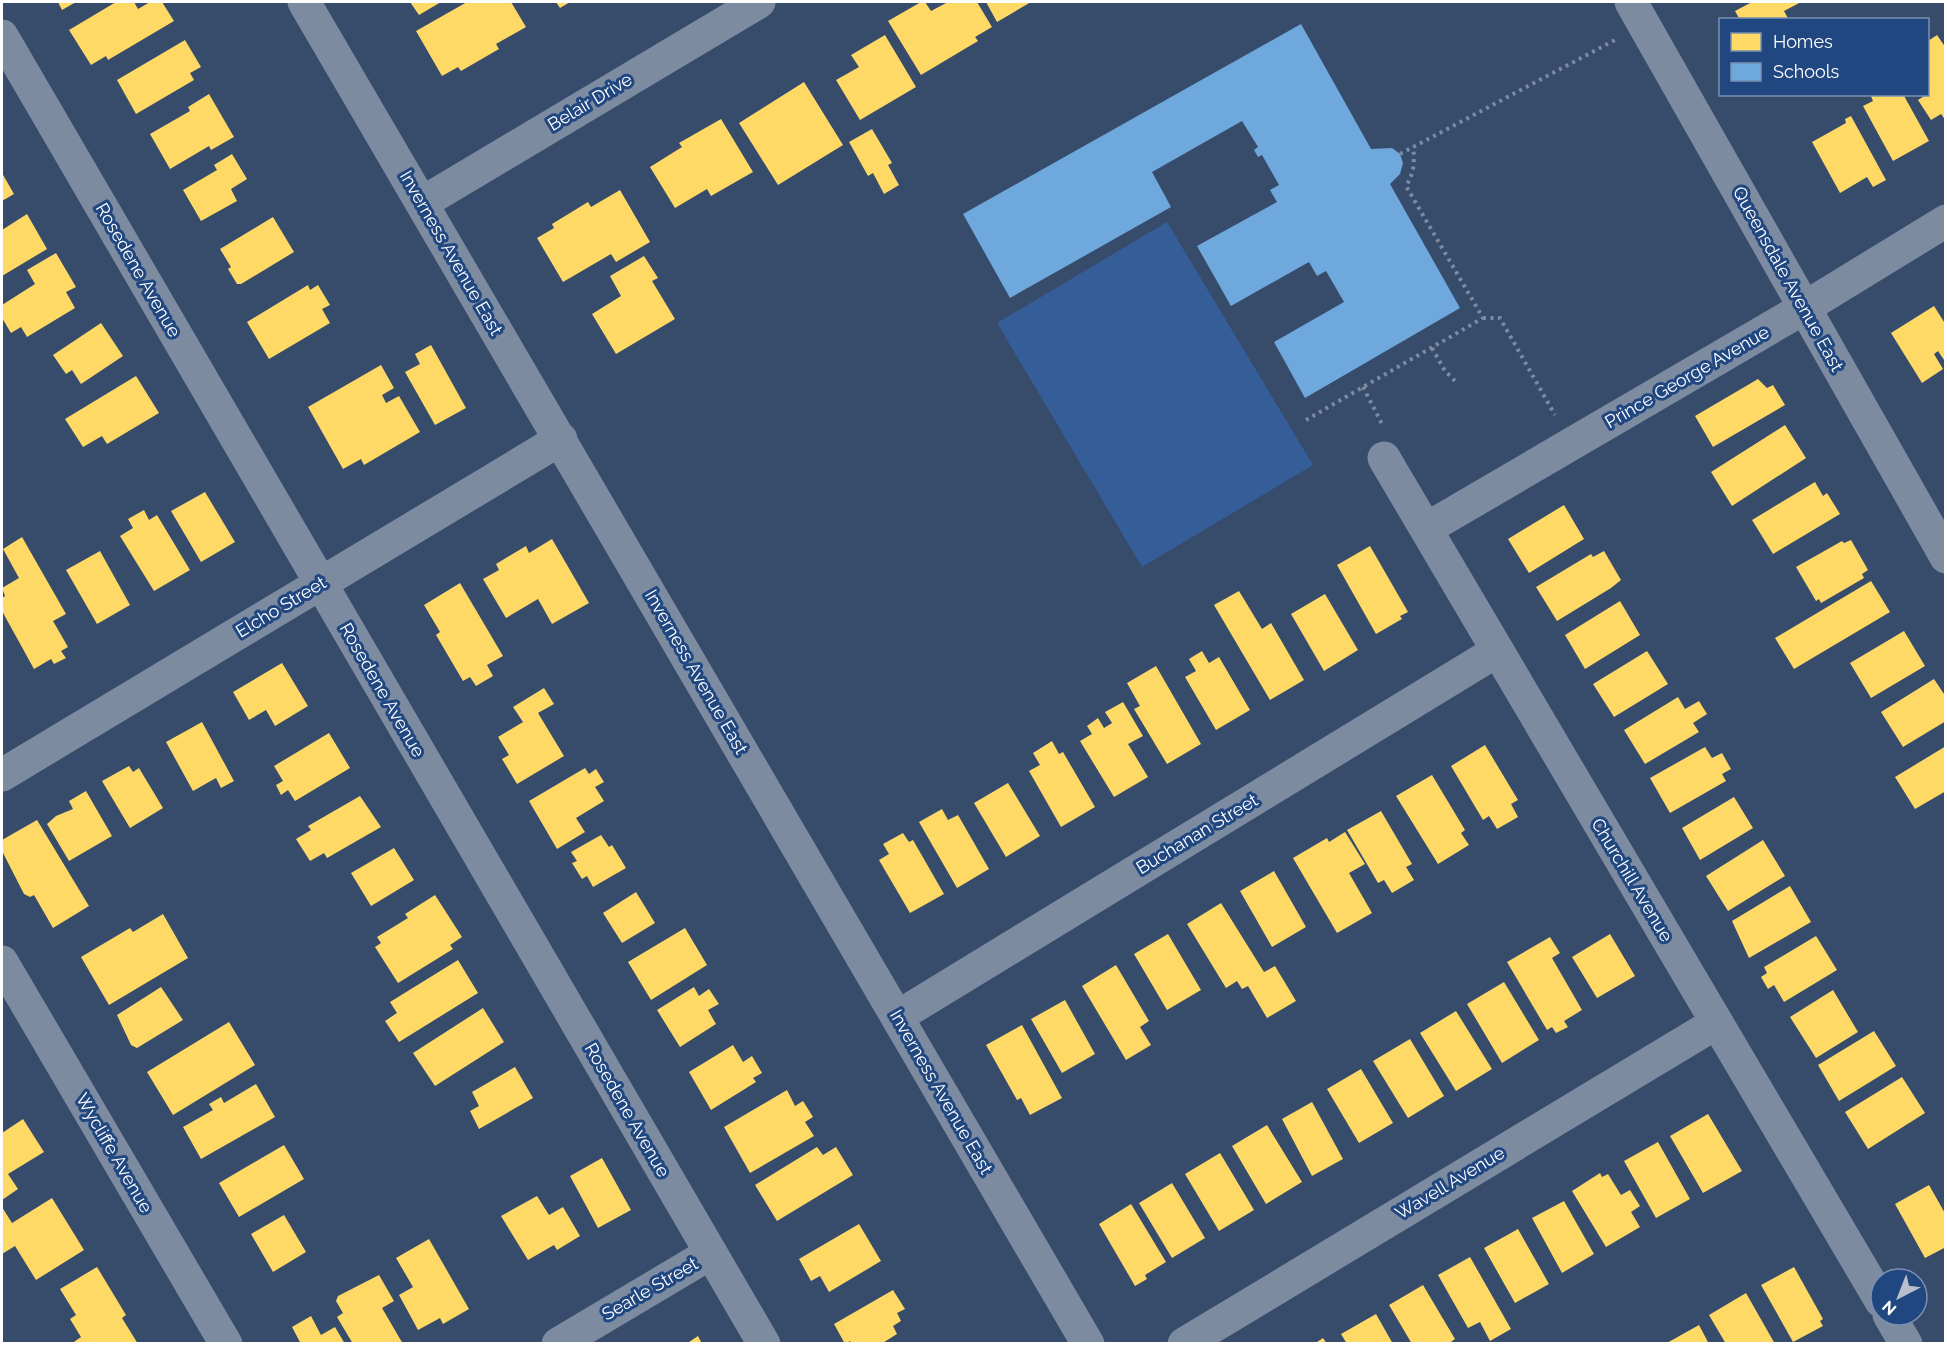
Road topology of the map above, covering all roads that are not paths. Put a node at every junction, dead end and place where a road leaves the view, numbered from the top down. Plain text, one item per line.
1 (304, 2) edge
2 (759, 2) edge
3 (1631, 2) edge
4 (2, 36) edge
5 (422, 203) junction
6 (1946, 221) edge
7 (1804, 308) junction
8 (561, 440) junction
9 (1384, 458) dead end
10 (1426, 529) junction
11 (1946, 557) edge
12 (320, 584) junction
13 (1497, 651) junction
14 (2, 775) edge
15 (2, 962) edge
16 (897, 1017) junction
17 (1716, 1023) junction
18 (711, 1253) junction
19 (1869, 1281) edge
20 (1896, 1327) edge
21 (226, 1344) edge
22 (558, 1344) edge
23 (764, 1344) edge
24 (1088, 1344) edge
25 (1184, 1344) edge
26 (1906, 1344) edge

1 - 5 street, Inverness Avenue East
2 - 5 street, Belair Drive
3 - 7 street, Queensdale Avenue East
4 - 12 street, Rosedene Avenue
5 - 8 street, Inverness Avenue East
6 - 7 street, Prince George Avenue
7 - 10 street, Prince George Avenue
7 - 11 street, Queensdale Avenue East
8 - 12 street, Elcho Street
8 - 16 street, Inverness Avenue East
9 - 10 street, Churchill Avenue
10 - 13 street, Churchill Avenue
12 - 14 street, Elcho Street
12 - 18 street, Rosedene Avenue
13 - 16 street, Buchanan Street
13 - 17 street, Churchill Avenue
15 - 21 street, Wycliffe Avenue
16 - 24 street, Inverness Avenue East
17 - 19 street, Churchill Avenue
17 - 25 street, Wavell Avenue
18 - 22 street, Searle Street
18 - 23 street, Rosedene Avenue
20 - 26 street

